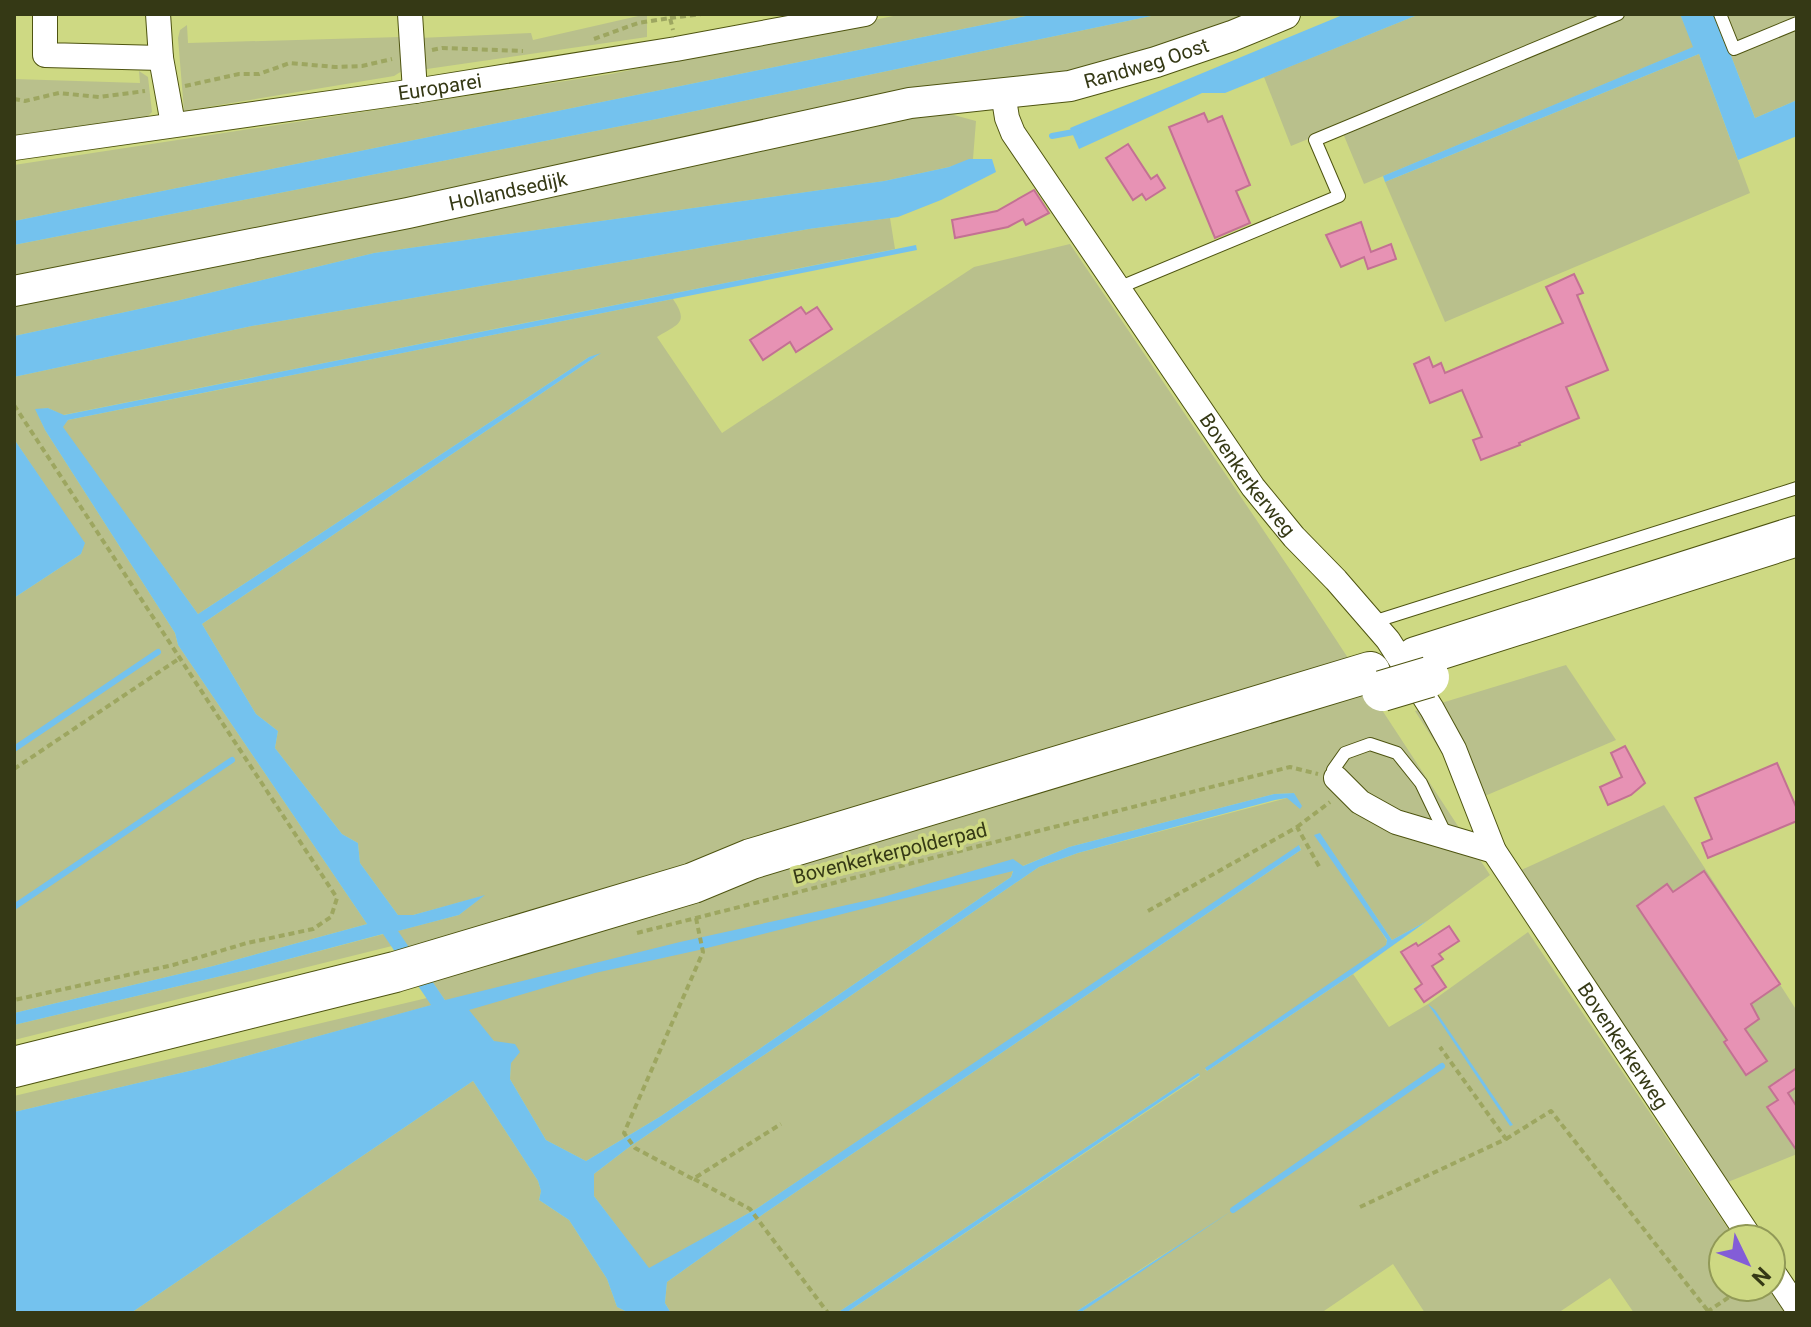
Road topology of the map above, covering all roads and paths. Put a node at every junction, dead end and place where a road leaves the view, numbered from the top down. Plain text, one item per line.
1 (45, 14) edge
2 (158, 14) edge
3 (410, 14) edge
4 (701, 14) edge
5 (865, 14) edge
6 (1285, 14) edge
7 (1618, 14) edge
8 (1720, 14) edge
9 (670, 18) dead end
10 (1797, 23) edge
11 (161, 58) junction
12 (168, 88) junction
13 (415, 91) junction
14 (1003, 93) junction
15 (14, 99) edge
16 (173, 124) junction
17 (14, 148) edge
18 (1118, 288) junction
19 (14, 291) edge
20 (14, 405) edge
21 (16, 414) edge
22 (1797, 488) edge
23 (1797, 536) edge
24 (1797, 564) edge
25 (1373, 622) junction
26 (180, 658) junction
27 (1422, 667) junction
28 (14, 769) edge
29 (1341, 784) junction
30 (1297, 827) junction
31 (1447, 836) junction
32 (1494, 851) junction
33 (1320, 868) dead end
34 (695, 900) junction
35 (1148, 911) dead end
36 (635, 933) dead end
37 (14, 1000) edge
38 (1440, 1047) dead end
39 (14, 1067) edge
40 (781, 1124) dead end
41 (1506, 1139) junction
42 (693, 1179) junction
43 (1360, 1207) dead end
44 (1740, 1223) edge
45 (1707, 1312) edge
46 (828, 1313) edge

1 - 11 street
2 - 11 street
3 - 13 street
4 - 9 path
5 - 13 street, Europarei
6 - 14 street, Randweg Oost
7 - 18 lane
8 - 10 lane
11 - 12 street
12 - 15 path
12 - 16 street
13 - 16 street, Europarei
14 - 18 street, Bovenkerkerweg
14 - 19 street, Hollandsedijk
16 - 17 street, Europarei
18 - 25 street, Bovenkerkerweg
20 - 21 path
21 - 26 path
22 - 25 lane
23 - 27 highway
24 - 27 highway
25 - 32 street, Bovenkerkerweg
26 - 28 path
26 - 37 path
27 - 34 highway
29 - 30 path
29 - 31 street
29 - 31 lane
29 - 34 path, Bovenkerkerpolderpad
30 - 33 path
30 - 35 path
31 - 32 street
32 - 44 street, Bovenkerkerweg
34 - 36 path, Bovenkerkerpolderpad
34 - 39 highway
34 - 42 path
38 - 41 path
40 - 42 path
41 - 43 path
41 - 45 path
42 - 46 path

